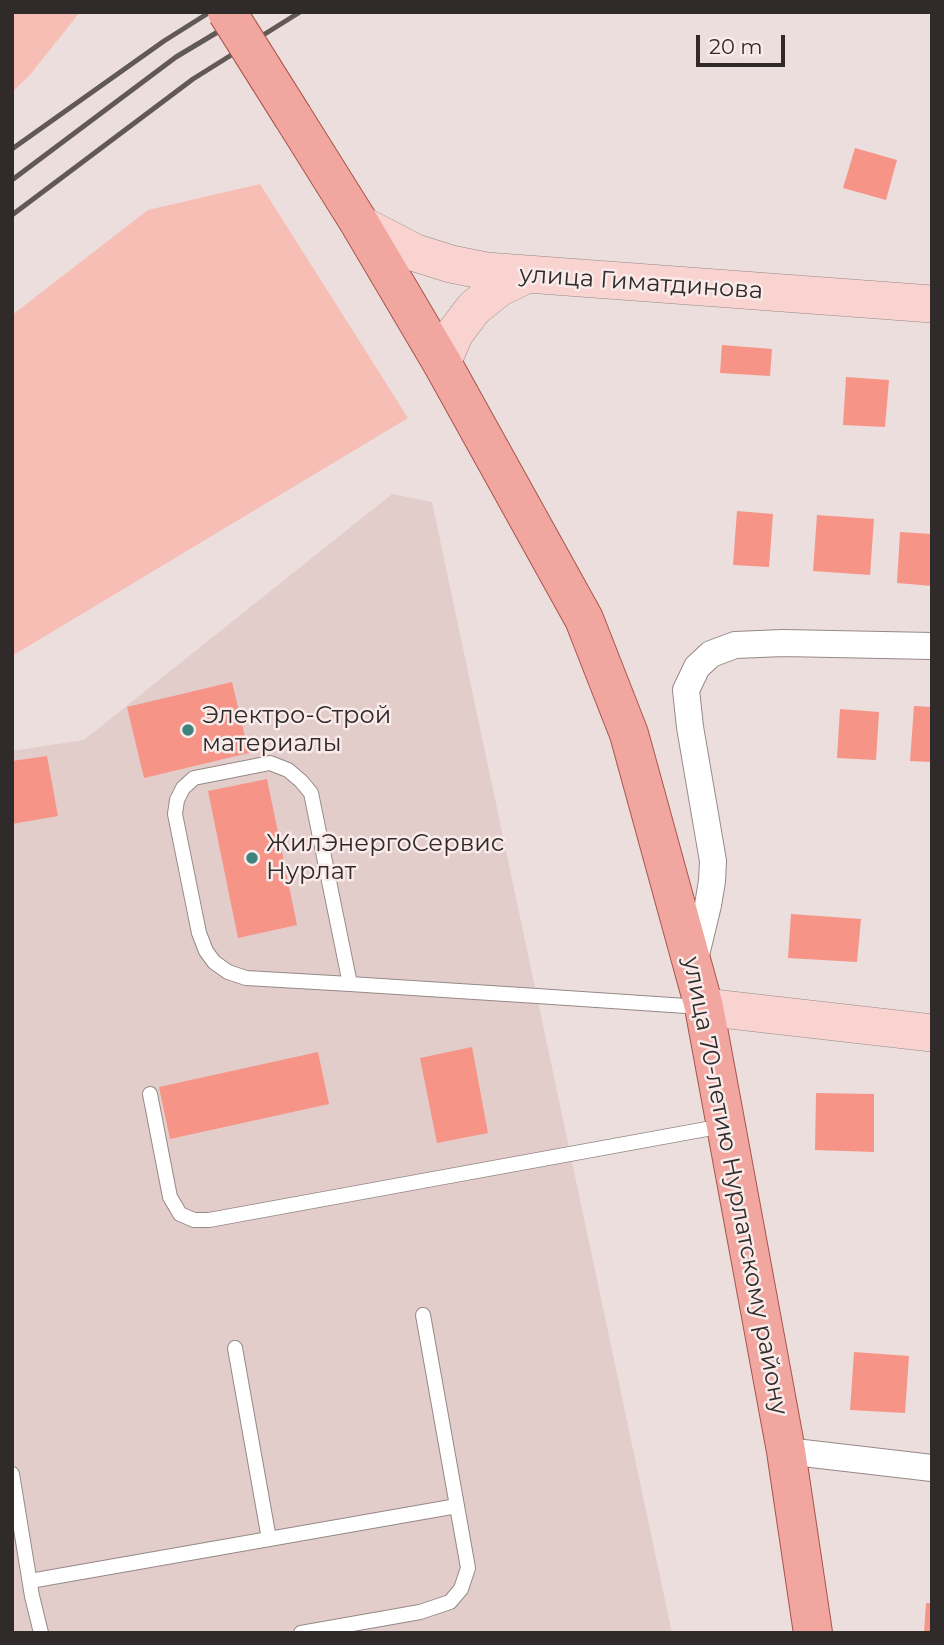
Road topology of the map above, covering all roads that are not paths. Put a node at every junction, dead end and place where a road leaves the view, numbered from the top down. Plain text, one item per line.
1 (227, 12) edge
2 (360, 224) junction
3 (528, 274) junction
4 (932, 304) edge
5 (442, 363) junction
6 (932, 646) edge
7 (693, 965) junction
8 (350, 984) junction
9 (704, 1007) junction
10 (932, 1033) edge
11 (150, 1094) dead end
12 (726, 1125) junction
13 (423, 1315) dead end
14 (235, 1348) dead end
15 (786, 1451) junction
16 (932, 1468) edge
17 (12, 1474) edge
18 (457, 1506) junction
19 (268, 1539) junction
20 (30, 1581) junction
21 (41, 1633) edge
22 (301, 1633) edge
23 (813, 1633) edge

1 - 2 main road, улица 70-летию Нурлатскому району, bridge
2 - 3 main road, улица Гиматдинова
2 - 5 main road, улица 70-летию Нурлатскому району
3 - 4 main road, улица Гиматдинова
3 - 5 main road
5 - 7 main road, улица 70-летию Нурлатскому району
6 - 7 street
7 - 9 main road, улица 70-летию Нурлатскому району
8 - 8 lane
8 - 9 lane
9 - 10 main road
9 - 12 main road, улица 70-летию Нурлатскому району
11 - 12 lane
12 - 15 main road, улица 70-летию Нурлатскому району
13 - 18 lane
14 - 19 lane
15 - 16 street
15 - 23 main road, улица 70-летию Нурлатскому району
17 - 20 lane
18 - 19 lane
18 - 22 lane
19 - 20 lane
20 - 21 lane

